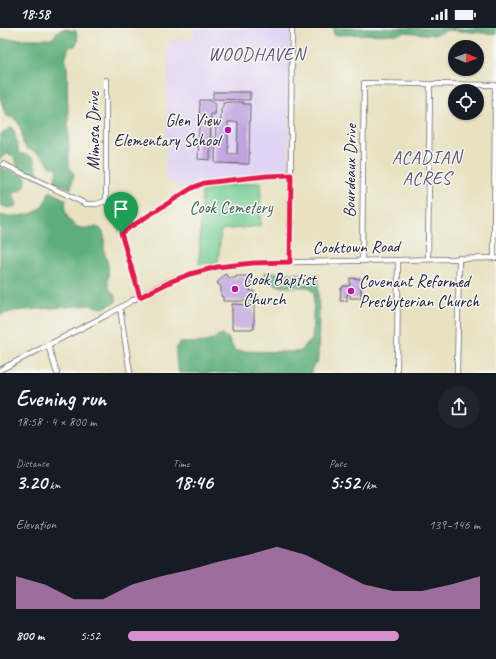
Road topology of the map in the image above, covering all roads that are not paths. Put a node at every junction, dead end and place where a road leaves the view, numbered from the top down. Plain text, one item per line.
1 (292, 28) edge
2 (106, 80) dead end
3 (430, 85) junction
4 (495, 85) edge
5 (3, 164) dead end
6 (291, 175) junction
7 (106, 201) junction
8 (121, 233) junction
9 (459, 258) junction
10 (495, 258) edge
11 (428, 259) junction
12 (362, 260) junction
13 (398, 260) junction
14 (290, 262) junction
15 (140, 297) junction
16 (120, 308) junction
17 (48, 345) junction
18 (0, 370) edge
19 (57, 373) edge
20 (130, 373) edge
21 (397, 373) edge
22 (458, 373) edge

1 - 6 street
2 - 7 street, Mimosa Drive
3 - 4 street
3 - 11 street
3 - 12 street, Bourdeaux Drive
4 - 10 street
5 - 7 street
6 - 8 street
6 - 14 street
7 - 8 street, Mimosa Drive
8 - 15 street, Mimosa Drive
9 - 10 street, Cooktown Road
9 - 11 street, Cooktown Road
9 - 22 street
11 - 13 street, Cooktown Road
12 - 13 street, Cooktown Road
12 - 14 street, Cooktown Road
13 - 21 street
14 - 15 street, Cooktown Road
15 - 16 street, Cooktown Road
16 - 17 street, Cooktown Road
16 - 20 street
17 - 18 street, Cooktown Road
17 - 19 street

